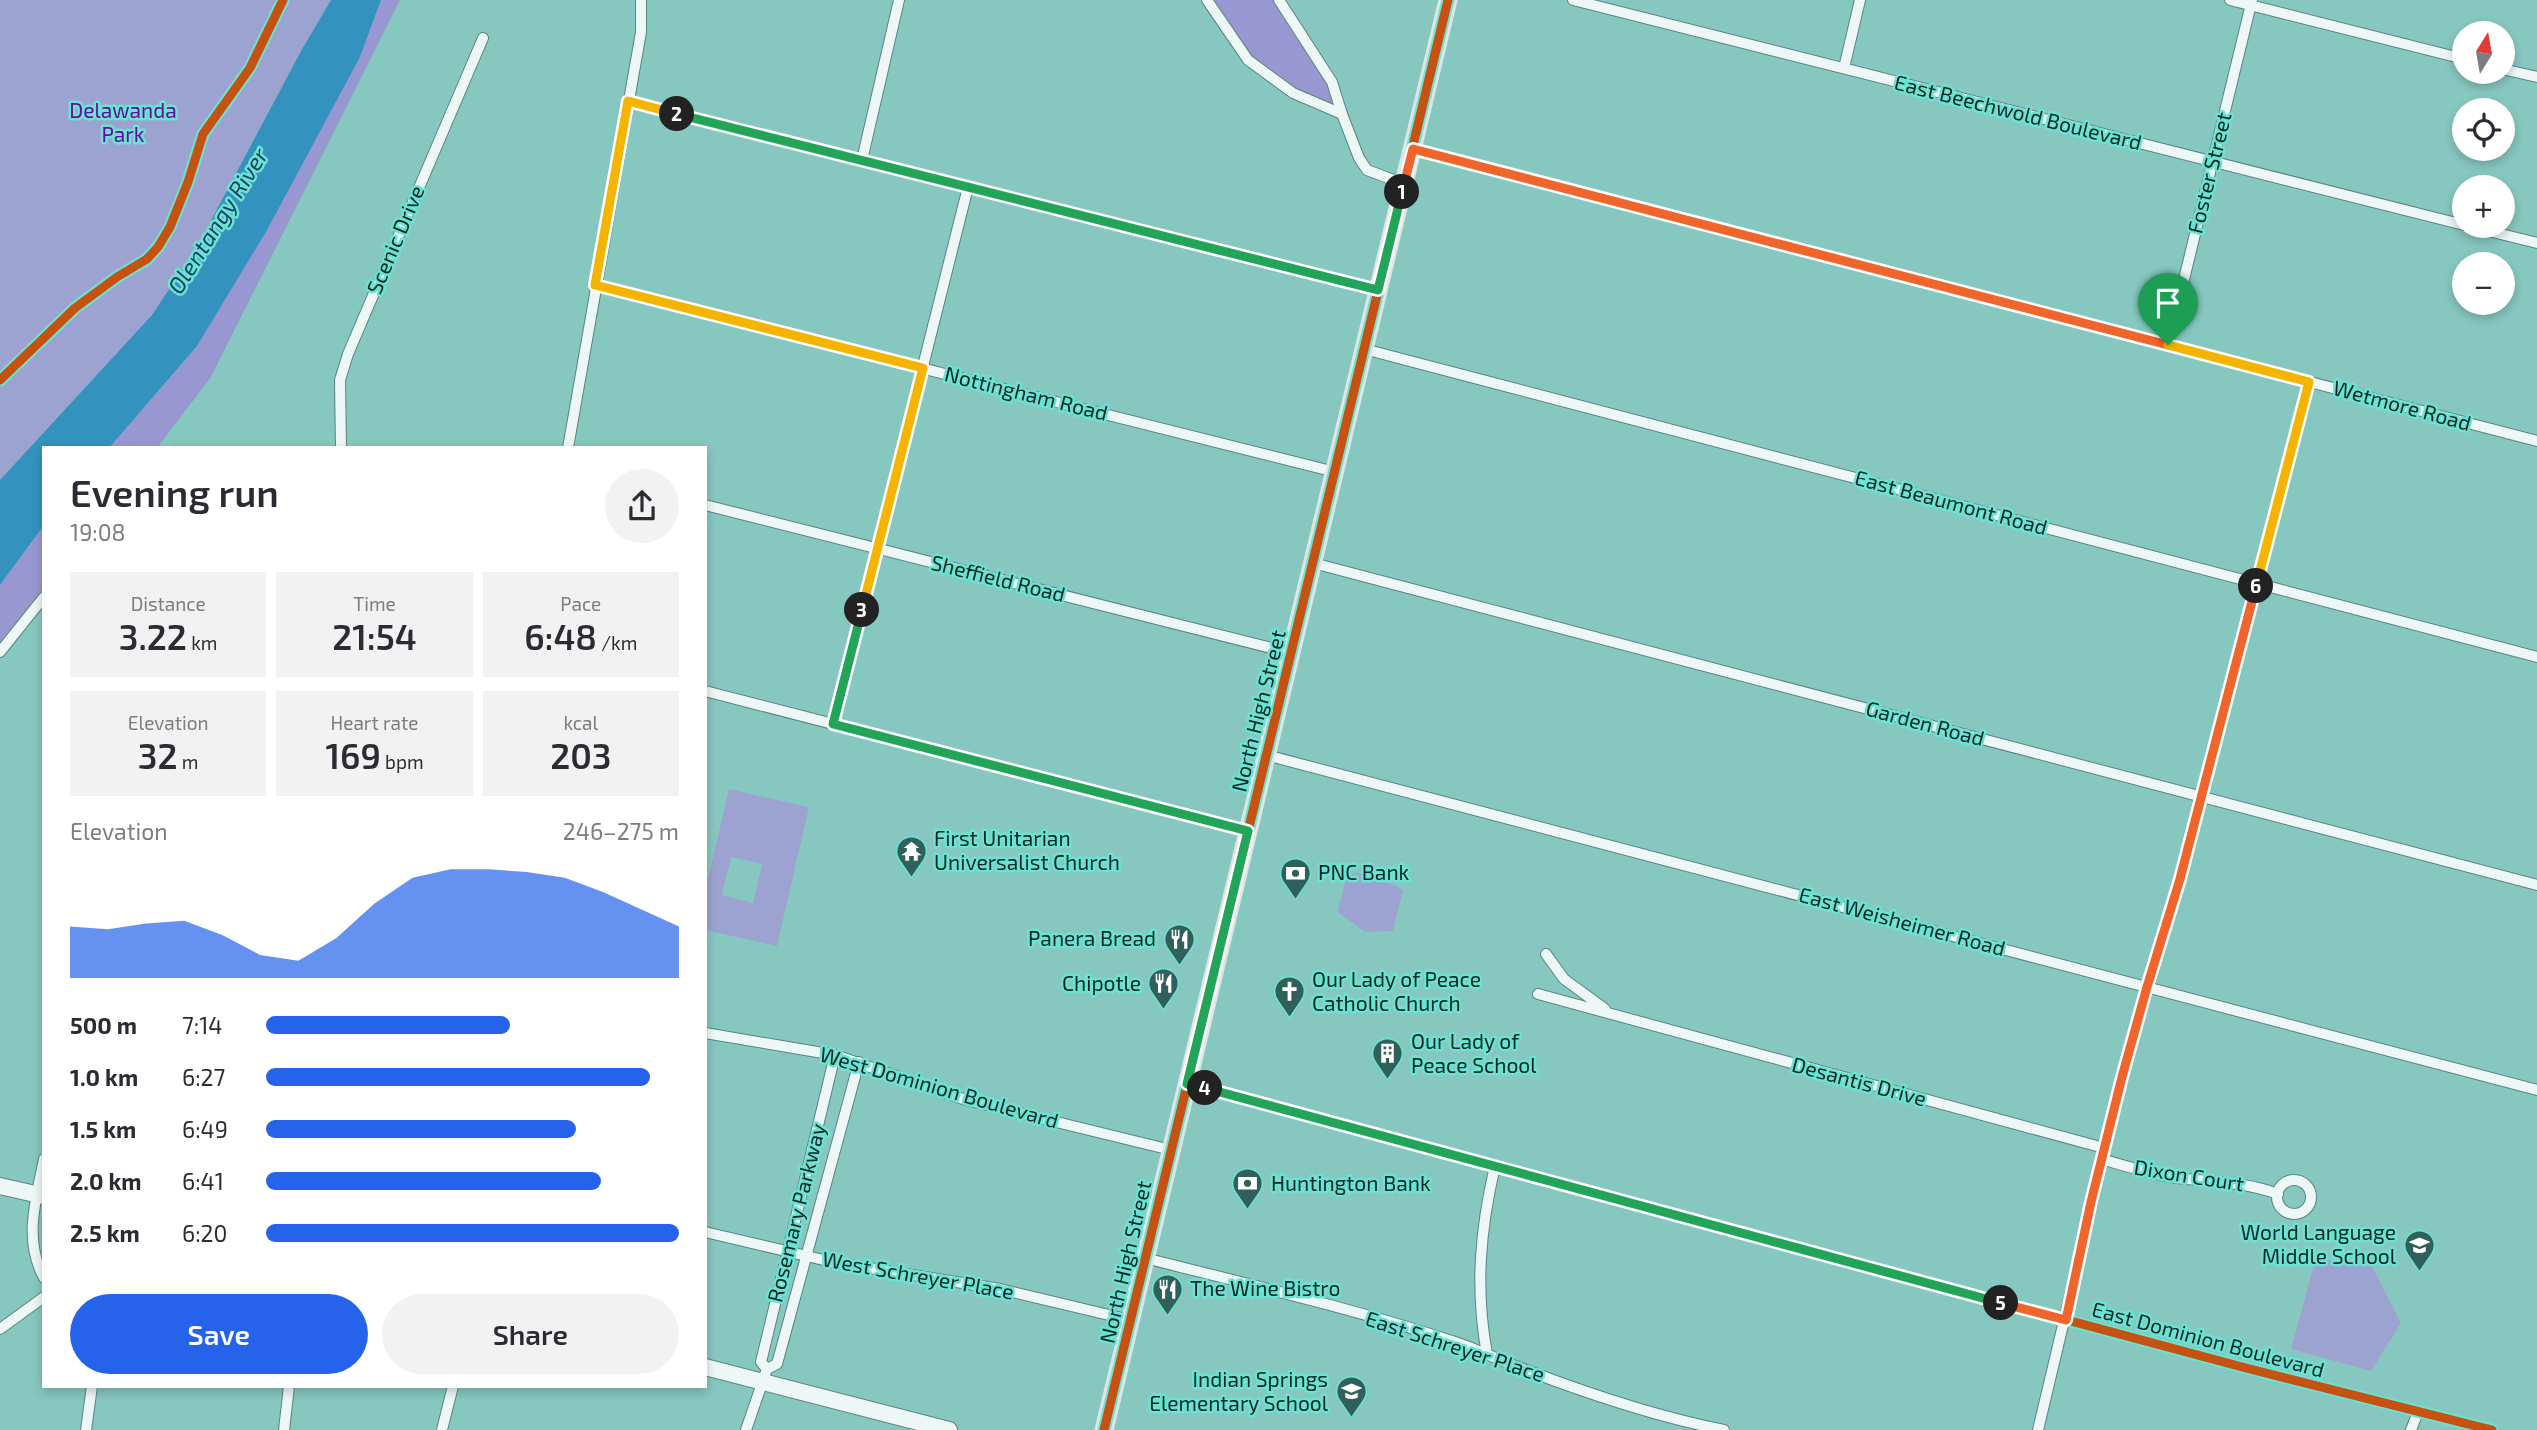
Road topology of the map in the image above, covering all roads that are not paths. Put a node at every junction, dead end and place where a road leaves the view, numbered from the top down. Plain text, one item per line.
1 (641, 0) edge
2 (899, 0) edge
3 (1208, 0) edge
4 (1279, 0) edge
5 (1448, 0) edge
6 (1573, 0) edge
7 (1860, 0) edge
8 (2230, 0) edge
9 (2252, 3) edge
10 (483, 38) dead end
11 (2452, 56) edge
12 (1844, 68) junction
13 (2515, 72) edge
14 (2537, 77) edge
15 (628, 101) junction
16 (1342, 114) junction
17 (1413, 149) junction
18 (862, 160) junction
19 (2213, 162) junction
20 (1404, 184) junction
21 (968, 187) junction
22 (2452, 222) edge
23 (2515, 237) edge
24 (2537, 243) edge
25 (595, 285) junction
26 (1378, 290) junction
27 (2168, 345) junction
28 (1364, 349) junction
29 (923, 368) junction
30 (2309, 382) junction
31 (2537, 441) edge
32 (341, 446) edge
33 (568, 446) edge
34 (1335, 472) junction
35 (707, 506) edge
36 (877, 549) junction
37 (1313, 563) junction
38 (2257, 583) junction
39 (42, 600) edge
40 (0, 652) edge
41 (1291, 653) junction
42 (2537, 657) edge
43 (707, 692) edge
44 (833, 724) junction
45 (1266, 755) junction
46 (2201, 797) junction
47 (1248, 831) junction
48 (2537, 885) edge
49 (1546, 954) dead end
50 (2147, 987) junction
51 (1538, 994) dead end
52 (1613, 1015) junction
53 (707, 1033) edge
54 (835, 1055) junction
55 (859, 1062) junction
56 (1187, 1084) junction
57 (2537, 1090) edge
58 (1171, 1150) junction
59 (2102, 1154) junction
60 (1495, 1166) junction
61 (42, 1178) edge
62 (0, 1186) edge
63 (2278, 1194) dead end
64 (40, 1196) edge
65 (707, 1233) edge
66 (787, 1253) junction
67 (806, 1257) junction
68 (1145, 1258) junction
69 (42, 1274) edge
70 (42, 1298) edge
71 (1130, 1320) junction
72 (2066, 1320) junction
73 (0, 1329) edge
74 (1488, 1354) junction
75 (707, 1367) edge
76 (765, 1375) junction
77 (92, 1388) edge
78 (289, 1388) edge
79 (452, 1388) edge
80 (2418, 1412) junction
81 (284, 1428) edge
82 (86, 1430) edge
83 (442, 1430) edge
84 (746, 1430) edge
85 (949, 1430) edge
86 (1104, 1430) edge
87 (1724, 1430) edge
88 (2038, 1430) edge
89 (2411, 1430) edge
90 (2492, 1430) edge

1 - 15 street
2 - 18 street
3 - 16 street
4 - 16 street
5 - 17 main road, North High Street
6 - 12 street, East Beechwold Boulevard
7 - 12 street
8 - 9 street
9 - 11 street
9 - 19 street, Foster Street
10 - 32 street, Scenic Drive
12 - 19 street, East Beechwold Boulevard
13 - 14 street
15 - 18 street
15 - 25 street
16 - 20 street
17 - 20 main road, North High Street
17 - 27 street, Wetmore Road
18 - 21 street
19 - 22 street, East Beechwold Boulevard
19 - 27 street, Foster Street
20 - 26 main road, North High Street
21 - 26 street
21 - 29 street
23 - 24 street, East Beechwold Boulevard
25 - 29 street, Nottingham Road
25 - 33 street
26 - 28 main road, North High Street
27 - 30 street, Wetmore Road
28 - 34 main road, North High Street
28 - 38 street, East Beaumont Road
29 - 34 street, Nottingham Road
29 - 36 street
30 - 31 street, Wetmore Road
30 - 38 street
34 - 37 main road, North High Street
35 - 36 street, Sheffield Road
36 - 41 street, Sheffield Road
36 - 44 street
37 - 41 main road, North High Street
37 - 46 street, Garden Road
38 - 42 street, East Beaumont Road
38 - 46 street
39 - 40 street
41 - 45 main road, North High Street
43 - 44 street
44 - 47 street
45 - 47 main road, North High Street
45 - 50 street, East Weisheimer Road
46 - 48 street, Garden Road
46 - 50 street
47 - 56 main road, North High Street
49 - 52 street, Desantis Drive
50 - 57 street, East Weisheimer Road
50 - 59 street
51 - 52 street, Desantis Drive
52 - 59 street, Desantis Drive
53 - 54 street, West Dominion Boulevard
54 - 55 street, West Dominion Boulevard
54 - 66 street, Rosemary Parkway
55 - 58 street, West Dominion Boulevard
55 - 67 street, Rosemary Parkway
56 - 58 main road, North High Street
56 - 60 street, East Dominion Boulevard
58 - 68 main road, North High Street
59 - 63 street, Dixon Court
59 - 72 street
60 - 72 street, East Dominion Boulevard
60 - 74 street
61 - 64 street
62 - 64 main road
64 - 69 street
65 - 66 street, West Schreyer Place
66 - 67 street, West Schreyer Place
66 - 76 street, Rosemary Parkway
67 - 71 street, West Schreyer Place
67 - 76 street, Rosemary Parkway
68 - 71 main road, North High Street
68 - 74 street, East Schreyer Place
70 - 73 street
71 - 86 main road, North High Street
72 - 80 street, East Dominion Boulevard
72 - 88 street
74 - 87 street, East Schreyer Place
75 - 76 main road
76 - 84 street, Rosemary Parkway
76 - 85 main road
77 - 82 street
78 - 81 street
79 - 83 street
80 - 89 street
80 - 90 street, East Dominion Boulevard

